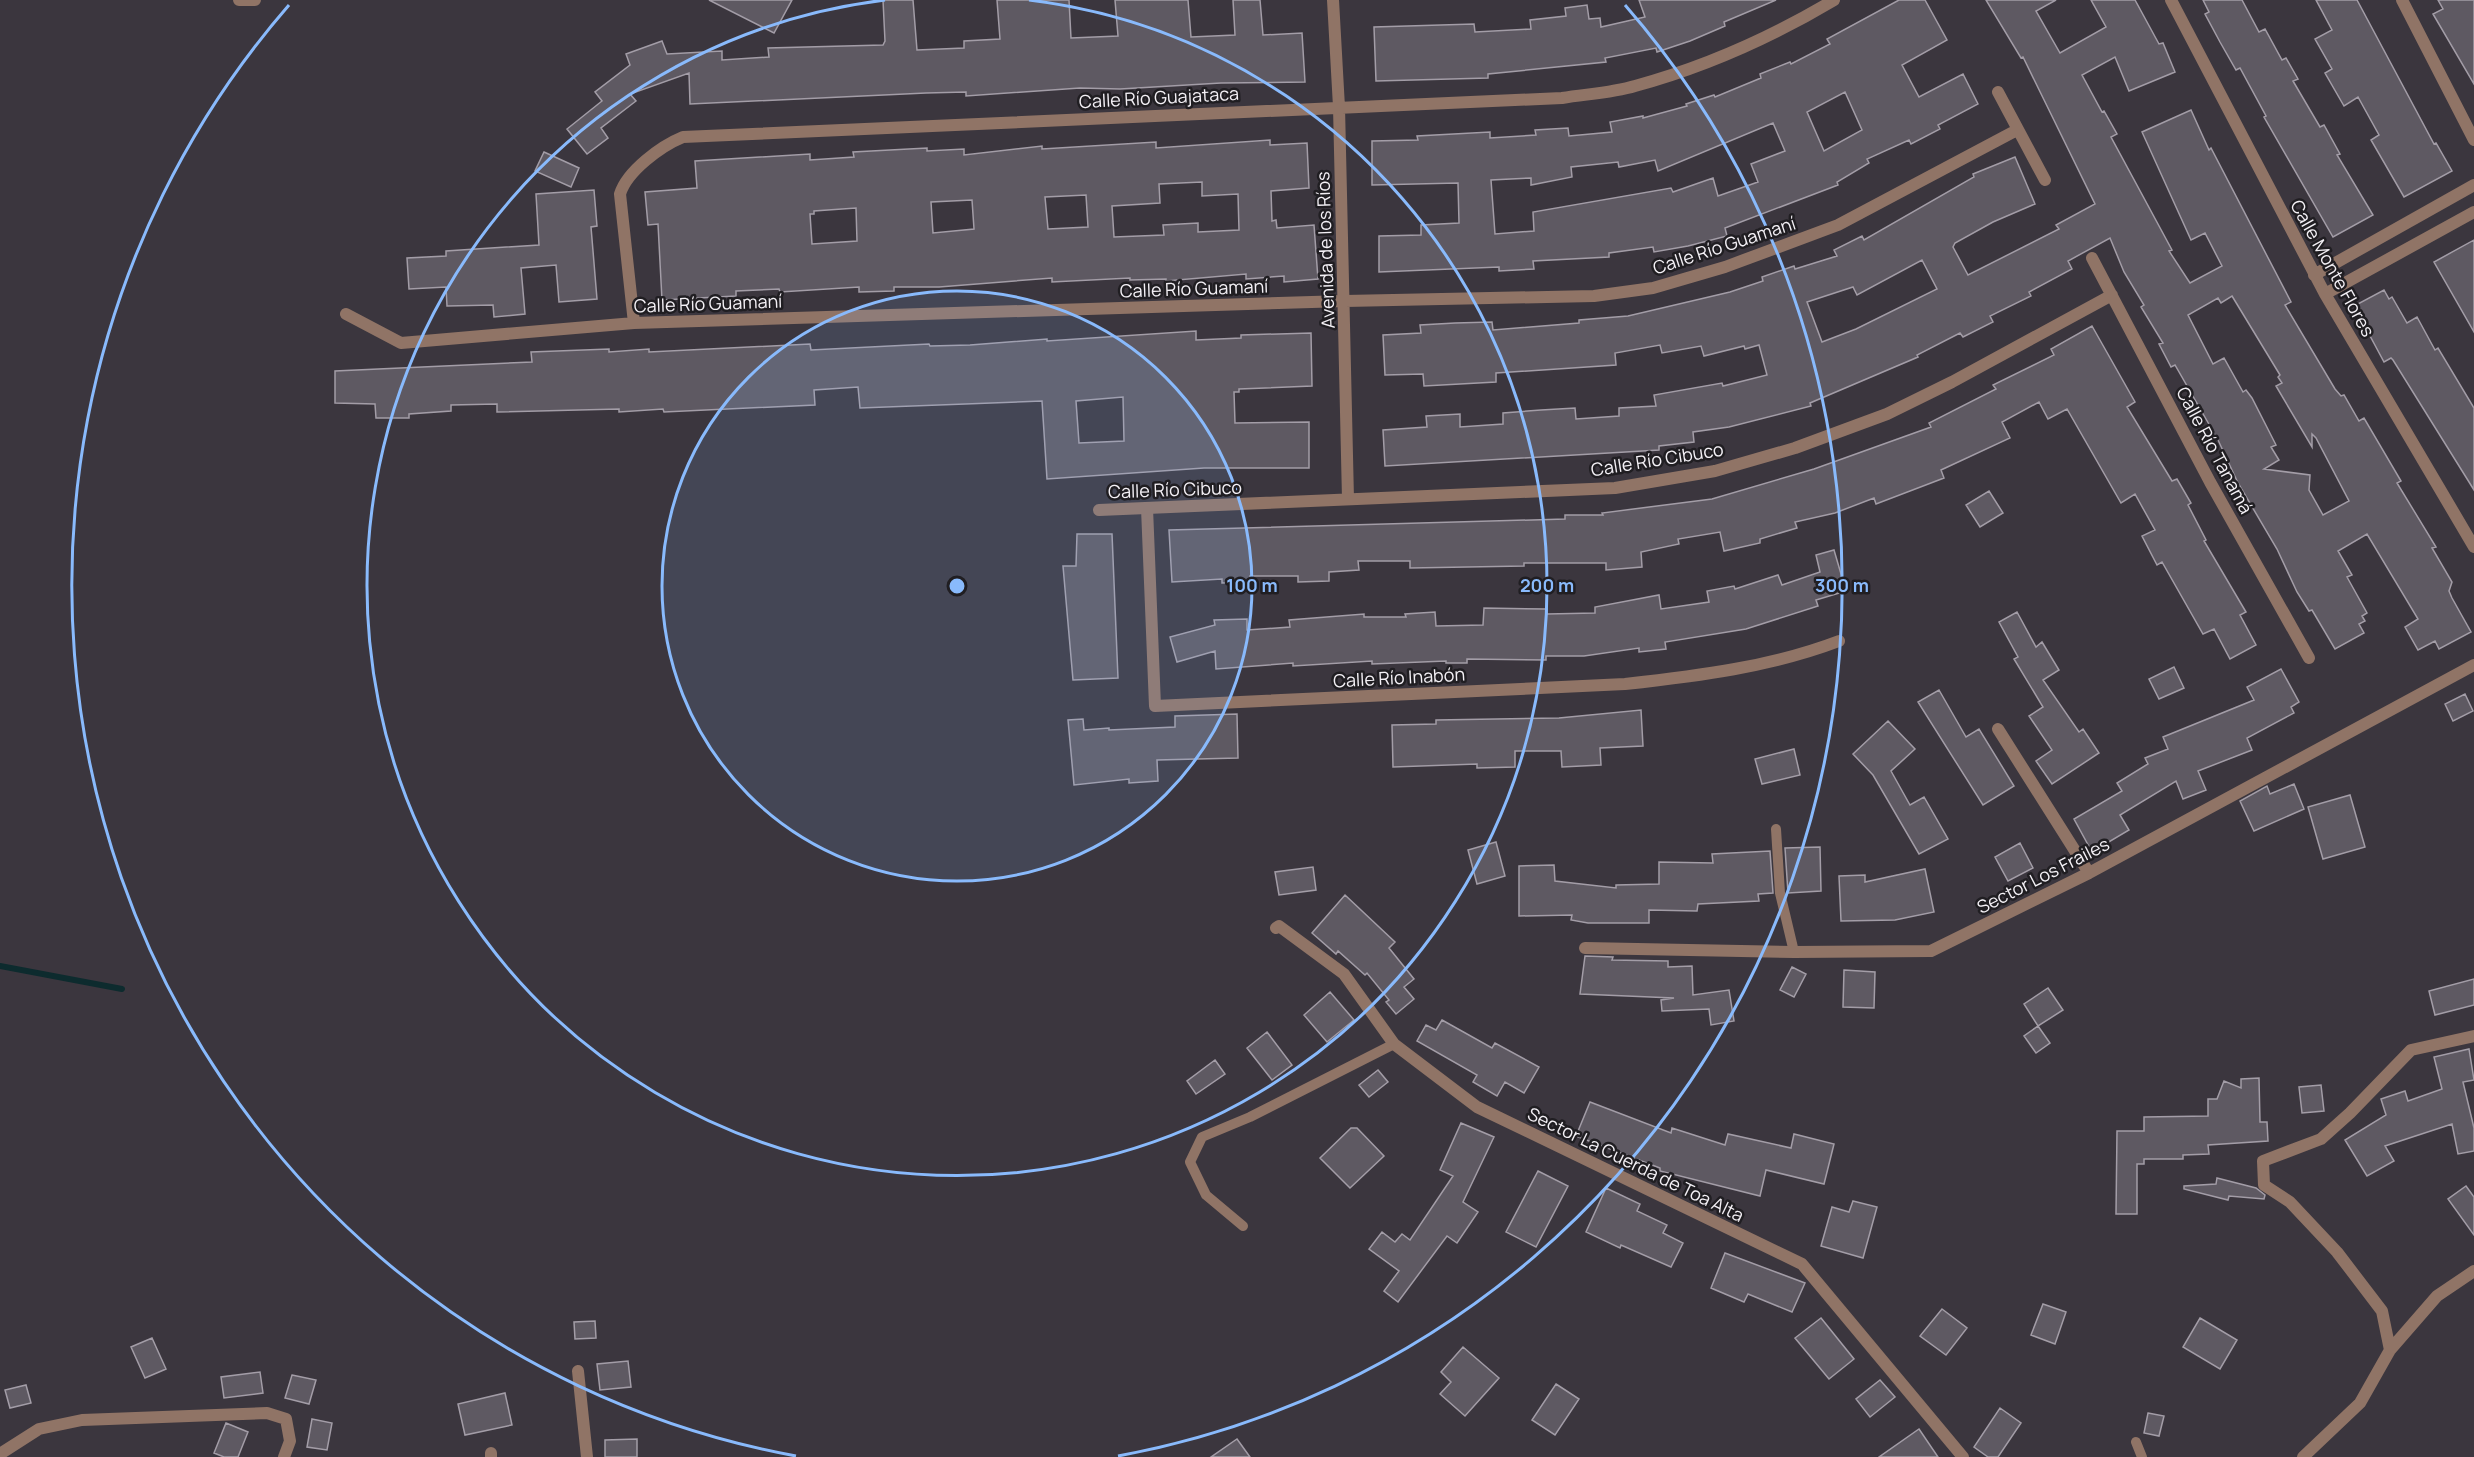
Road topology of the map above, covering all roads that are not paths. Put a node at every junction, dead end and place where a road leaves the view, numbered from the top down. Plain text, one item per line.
1 (239, 0) edge
2 (255, 0) edge
3 (1333, 0) edge
4 (1834, 0) edge
5 (2171, 0) edge
6 (2402, 0) edge
7 (1998, 92) dead end
8 (1339, 107) junction
9 (2017, 130) junction
10 (2474, 140) edge
11 (2045, 180) dead end
12 (2474, 185) edge
13 (2474, 212) edge
14 (2092, 258) dead end
15 (2314, 275) junction
16 (2325, 294) junction
17 (2112, 295) junction
18 (1345, 301) junction
19 (346, 314) dead end
20 (634, 323) junction
21 (1348, 499) junction
22 (1148, 508) junction
23 (1099, 510) dead end
24 (2474, 547) edge
25 (1839, 641) dead end
26 (2309, 657) dead end
27 (2474, 665) edge
28 (1998, 729) dead end
29 (1776, 829) dead end
30 (2089, 873) junction
31 (1276, 928) dead end
32 (1586, 948) dead end
33 (1794, 952) junction
34 (2474, 1036) edge
35 (1394, 1044) junction
36 (1243, 1226) dead end
37 (2474, 1271) edge
38 (2390, 1350) junction
39 (578, 1371) dead end
40 (2136, 1442) dead end
41 (0, 1454) edge
42 (284, 1457) edge
43 (587, 1457) edge
44 (1963, 1457) edge
45 (2142, 1457) edge
46 (2303, 1457) edge

1 - 2 street
3 - 8 street, Avenida de los Ríos
4 - 8 street, Calle Río Guajataca
5 - 15 street, Calle Monte Flores
6 - 10 street
7 - 9 street
8 - 18 street, Avenida de los Ríos
8 - 20 street, Calle Río Guajataca
9 - 11 street
9 - 18 street, Calle Río Guamaní
12 - 15 street
13 - 16 street
14 - 17 street, Calle Río Tanamá
15 - 16 street, Calle Monte Flores
16 - 24 street, Calle Monte Flores
17 - 21 street, Calle Río Cibuco
17 - 26 street, Calle Río Tanamá
18 - 20 street, Calle Río Guamaní
18 - 21 street, Avenida de los Ríos
19 - 20 street, Calle Río Guamaní
21 - 22 street, Calle Río Cibuco
22 - 23 street, Calle Río Cibuco
22 - 25 street, Calle Río Inabón
27 - 30 street, Sector Los Frailes
28 - 30 street
29 - 33 lane
30 - 33 street, Sector Los Frailes
31 - 35 street, Sector La Cuerda de Toa Alta
32 - 33 street, Sector Los Frailes
34 - 38 street
35 - 36 lane
35 - 44 street, Sector La Cuerda de Toa Alta
37 - 38 street
38 - 46 street
39 - 43 street
40 - 45 lane
41 - 42 street

